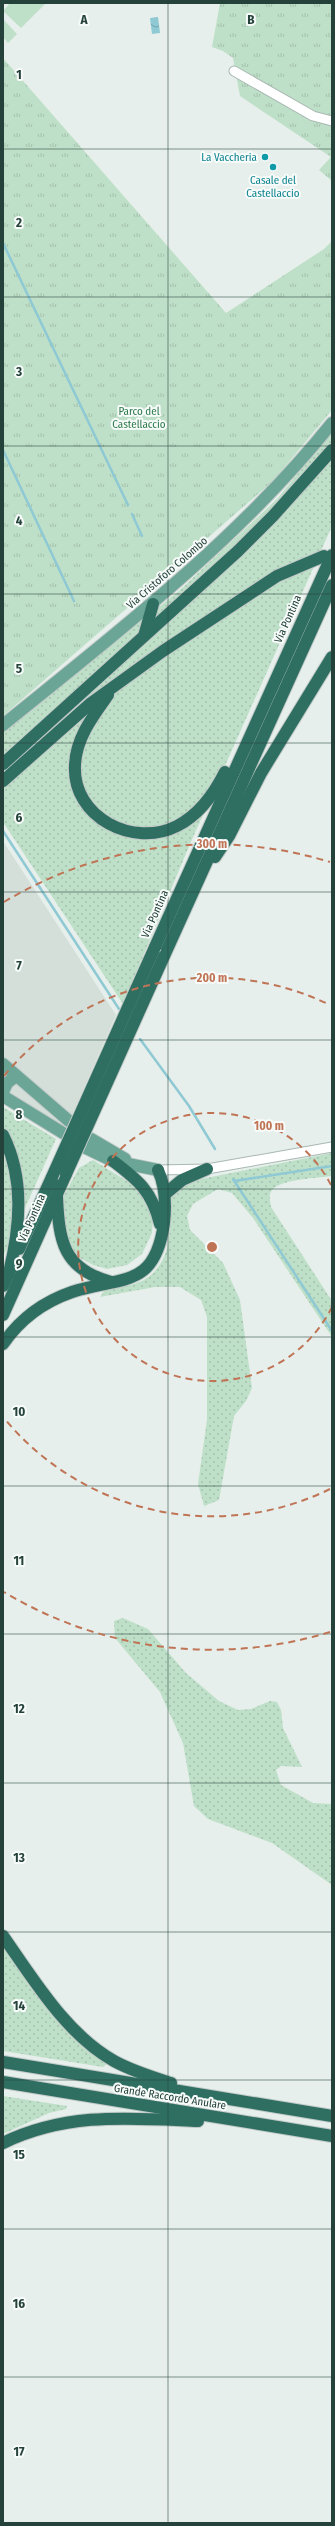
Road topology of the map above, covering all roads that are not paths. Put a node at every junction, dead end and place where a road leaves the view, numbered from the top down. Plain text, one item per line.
1 (234, 71) dead end
2 (332, 121) edge
3 (332, 423) edge
4 (332, 450) edge
5 (328, 555) edge
6 (332, 585) edge
7 (153, 604) junction
8 (144, 636) junction
9 (332, 657) edge
10 (115, 685) junction
11 (255, 724) junction
12 (3, 725) edge
13 (3, 764) edge
14 (3, 781) edge
15 (193, 890) junction
16 (4, 1069) edge
17 (16, 1076) junction
18 (3, 1092) edge
19 (3, 1096) edge
20 (69, 1121) dead end
21 (64, 1133) dead end
22 (3, 1135) edge
23 (332, 1147) edge
24 (113, 1161) junction
25 (153, 1169) junction
26 (207, 1170) junction
27 (57, 1194) junction
28 (165, 1194) junction
29 (162, 1233) junction
30 (9, 1273) junction
31 (114, 1282) junction
32 (3, 1286) edge
33 (3, 1315) edge
34 (3, 1344) edge
35 (3, 1936) edge
36 (3, 2062) edge
37 (3, 2082) edge
38 (252, 2103) junction
39 (332, 2116) edge
40 (252, 2123) junction
41 (332, 2136) edge
42 (3, 2143) edge

1 - 2 street
3 - 7 main road, Via Cristoforo Colombo
4 - 8 highway
5 - 10 highway
5 - 11 highway, Via Pontina
6 - 15 highway, Via Pontina
7 - 8 highway
7 - 12 main road, Via Cristoforo Colombo
8 - 13 highway
9 - 15 highway
10 - 11 highway
10 - 14 highway
11 - 30 highway, Via Pontina, bridge
15 - 27 highway, Via Pontina, bridge
16 - 17 main road
17 - 18 main road
17 - 20 main road
19 - 21 main road
22 - 30 highway
23 - 26 street
24 - 25 main road
24 - 25 main road
24 - 29 highway
25 - 26 street
25 - 28 highway
26 - 28 highway
27 - 31 highway
27 - 33 highway, Via Pontina
28 - 29 highway
29 - 31 highway
30 - 32 highway, Via Pontina
31 - 34 highway
35 - 38 highway
36 - 38 highway, Grande Raccordo Anulare
37 - 40 highway, Grande Raccordo Anulare
38 - 39 highway, Grande Raccordo Anulare
40 - 41 highway, Grande Raccordo Anulare
40 - 42 highway

